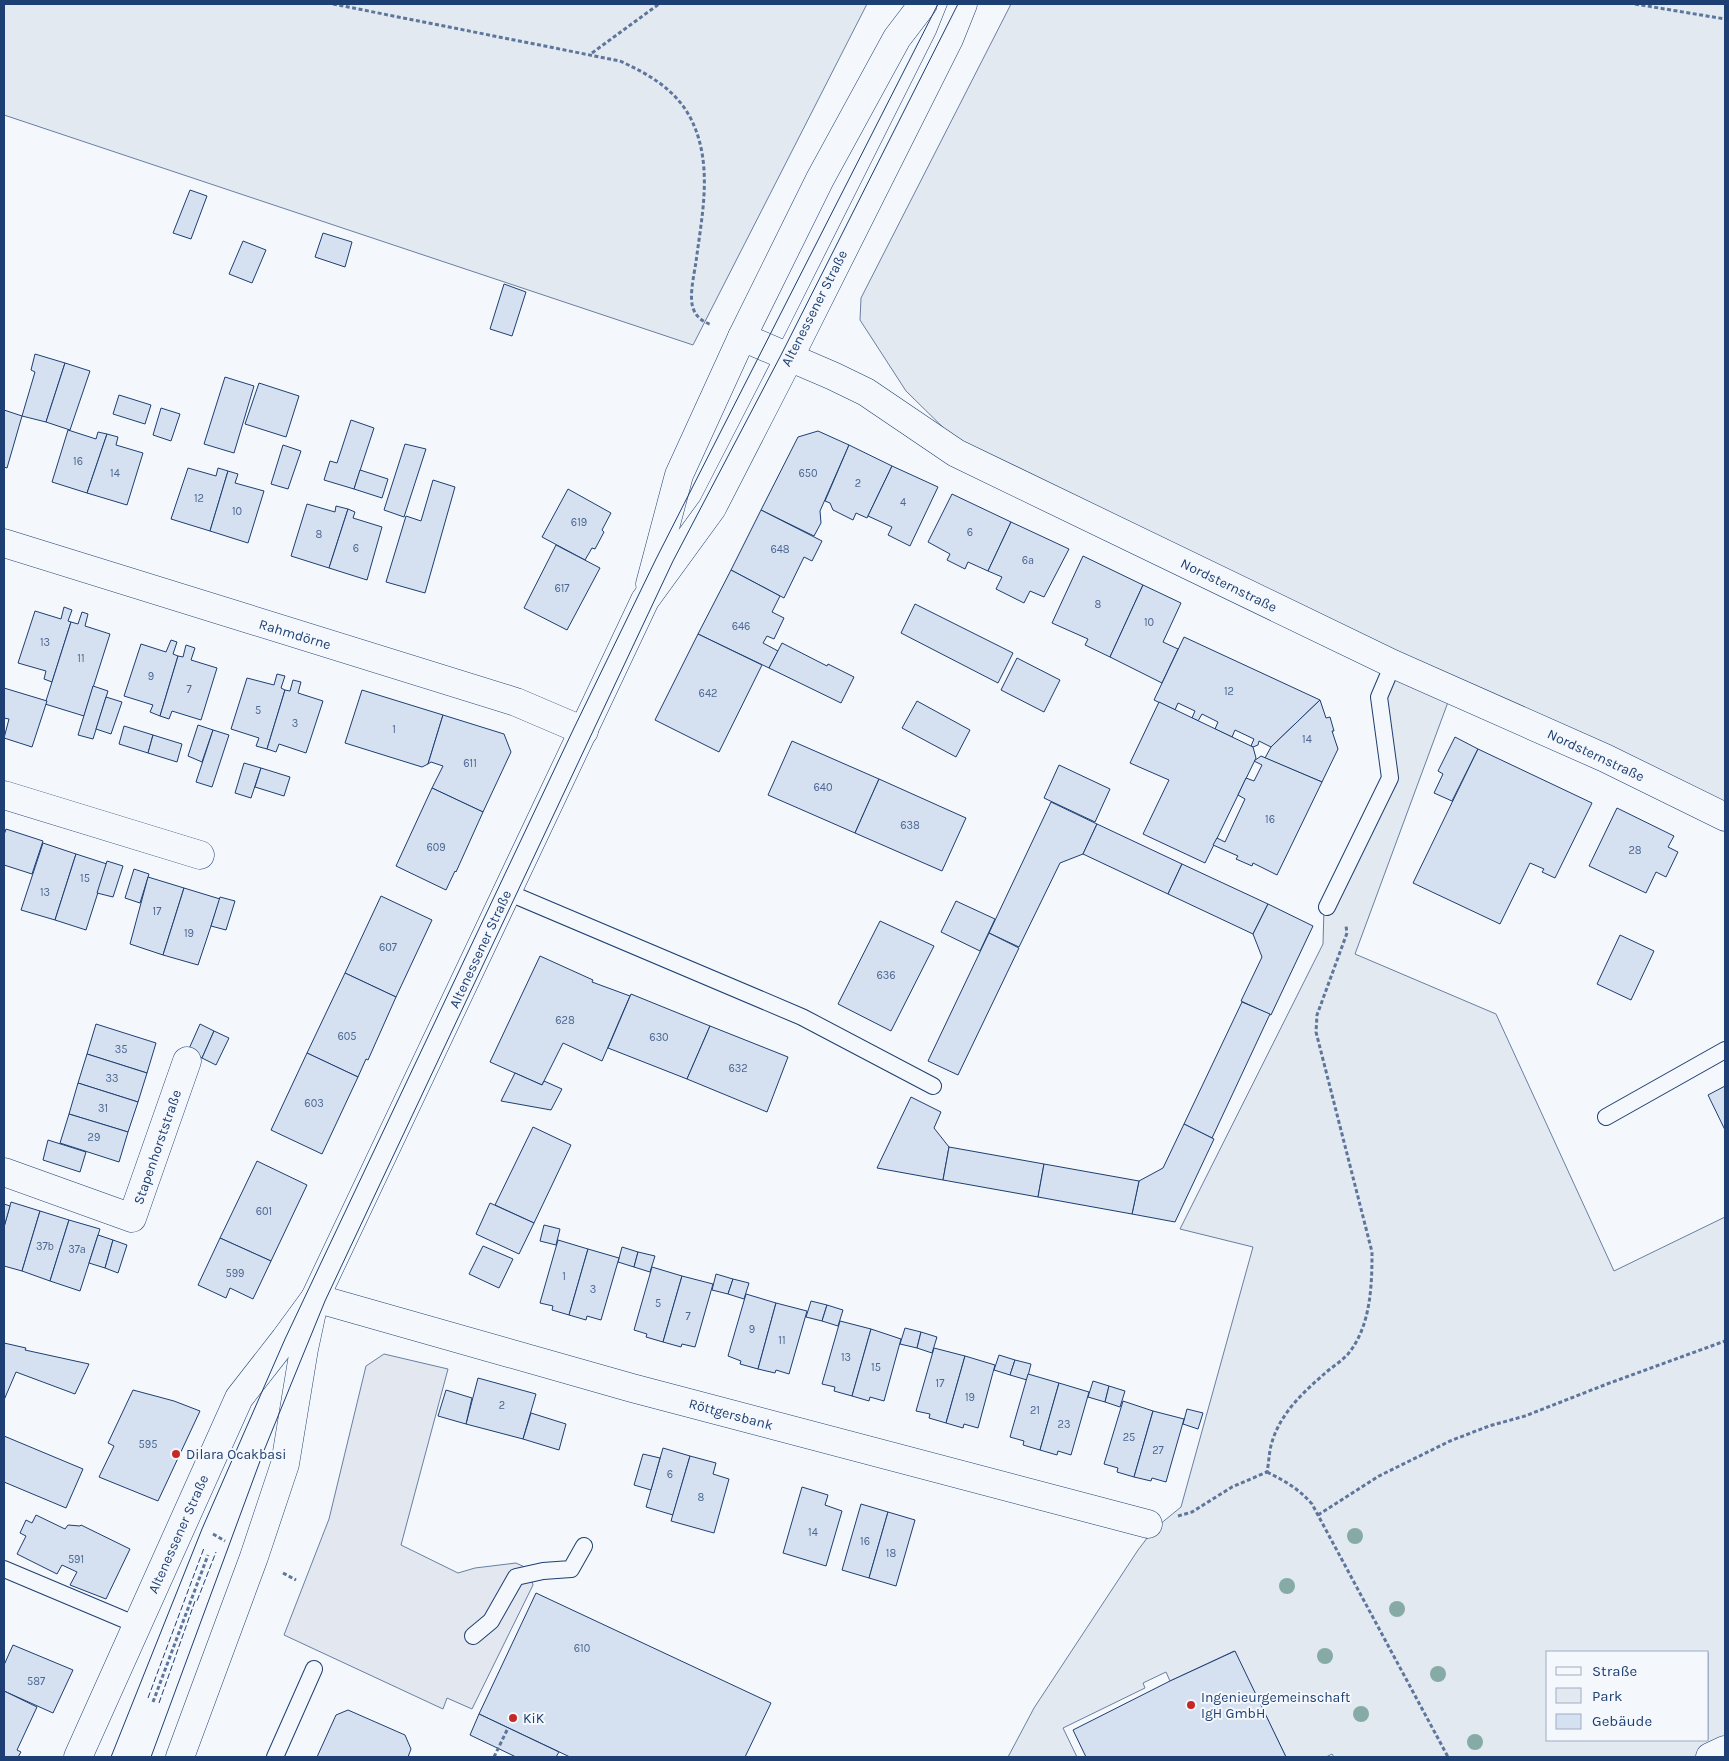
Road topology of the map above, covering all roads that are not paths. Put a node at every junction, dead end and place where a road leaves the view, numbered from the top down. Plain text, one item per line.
1 (923, 4) edge
2 (963, 4) edge
3 (742, 338) junction
4 (789, 358) junction
5 (4, 543) edge
6 (645, 600) junction
7 (1393, 664) junction
8 (584, 731) junction
9 (4, 795) edge
10 (1725, 817) edge
11 (200, 855) dead end
12 (507, 892) junction
13 (1327, 907) road end
14 (1725, 1050) edge
15 (187, 1061) dead end
16 (933, 1086) dead end
17 (1606, 1117) dead end
18 (4, 1172) edge
19 (315, 1298) junction
20 (1148, 1524) road end
21 (584, 1546) dead end
22 (4, 1569) edge
23 (137, 1625) junction
24 (473, 1636) dead end
25 (314, 1669) dead end
26 (1725, 1750) edge
27 (78, 1757) edge
28 (180, 1757) edge
29 (275, 1757) edge
30 (1710, 1757) edge

1 - 3 main road, Altenessener Straße
2 - 4 main road, Altenessener Straße
3 - 4 main road, Nordsternstraße
3 - 6 main road, Altenessener Straße
4 - 6 main road, Altenessener Straße
4 - 7 main road, Nordsternstraße
5 - 8 main road, Rahmdörne
6 - 8 main road, Altenessener Straße
7 - 10 main road, Nordsternstraße
7 - 13 lane
8 - 12 main road, Altenessener Straße
9 - 11 main road
12 - 16 lane
12 - 19 main road, Altenessener Straße
14 - 17 lane
15 - 18 main road, Stapenhorststraße
19 - 20 main road, Röttgersbank
19 - 23 main road, Altenessener Straße
19 - 28 main road, Altenessener Straße
21 - 24 lane
22 - 23 lane
23 - 27 main road, Altenessener Straße
25 - 29 lane
26 - 30 main road

